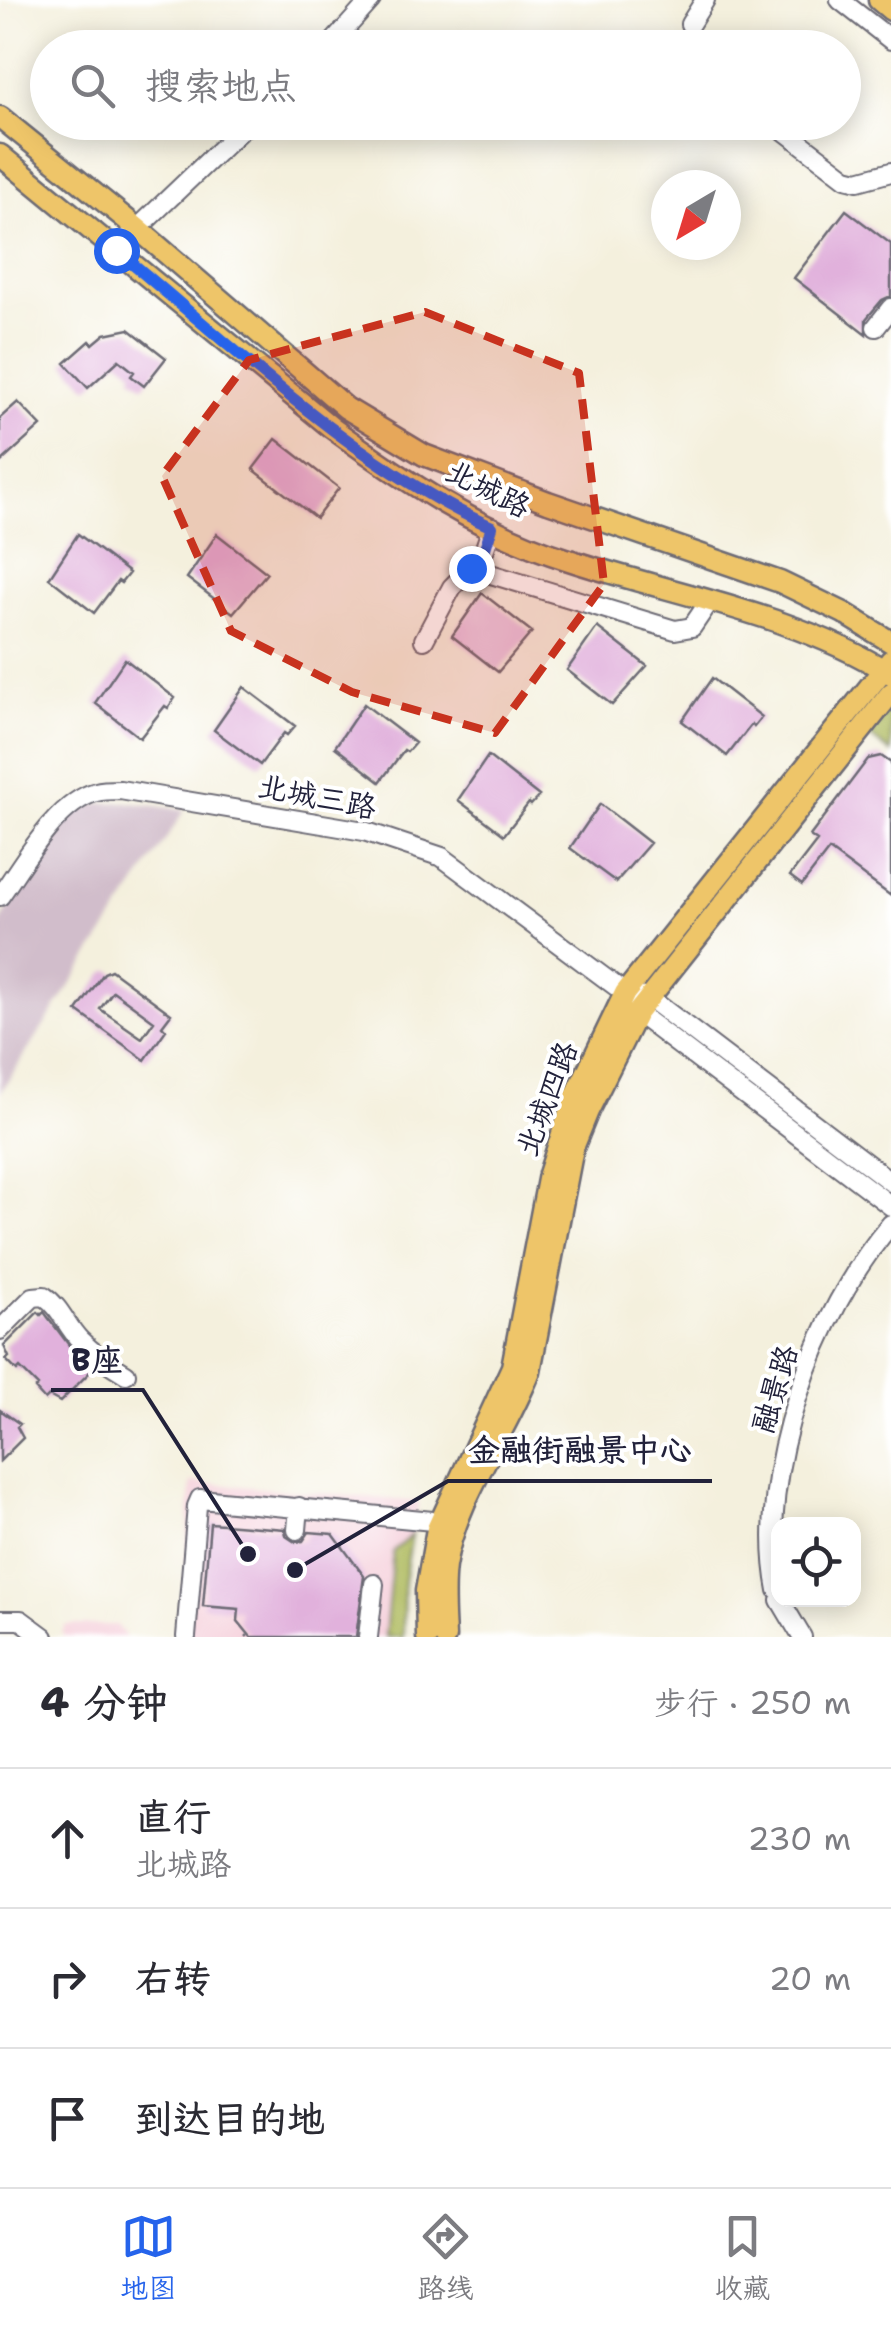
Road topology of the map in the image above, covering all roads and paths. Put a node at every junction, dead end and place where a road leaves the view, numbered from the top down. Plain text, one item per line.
1 (371, 0) edge
2 (705, 0) edge
3 (840, 0) edge
4 (879, 0) edge
5 (891, 10) edge
6 (690, 24) dead end
7 (344, 30) edge
8 (891, 40) edge
9 (0, 118) edge
10 (230, 140) edge
11 (796, 140) edge
12 (0, 154) edge
13 (891, 172) edge
14 (137, 228) junction
15 (116, 250) junction
16 (891, 308) edge
17 (876, 326) dead end
18 (492, 527) junction
19 (478, 569) junction
20 (709, 602) junction
21 (424, 640) dead end
22 (891, 642) edge
23 (888, 668) edge
24 (891, 694) edge
25 (0, 896) edge
26 (625, 993) junction
27 (643, 1005) junction
28 (891, 1182) edge
29 (891, 1206) edge
30 (891, 1224) edge
31 (0, 1330) edge
32 (126, 1374) dead end
33 (298, 1507) junction
34 (775, 1517) edge
35 (449, 1522) junction
36 (297, 1530) dead end
37 (374, 1584) dead end
38 (784, 1607) edge
39 (0, 1620) edge
40 (44, 1637) edge
41 (186, 1637) edge
42 (368, 1637) edge
43 (427, 1637) edge
44 (445, 1637) edge
45 (802, 1637) edge

1 - 7 street
2 - 6 street
3 - 8 street
4 - 5 main road
9 - 14 main road, 北城路
10 - 14 street
11 - 13 street
12 - 15 main road, 北城路
14 - 15 street
14 - 22 main road, 北城路
15 - 18 main road, 北城路
16 - 17 street
18 - 19 street
18 - 20 main road, 北城路
19 - 20 street
19 - 21 street
20 - 23 main road, 北城路
23 - 26 main road, 北城四路
24 - 27 main road, 北城四路
25 - 26 street, 北城三路
26 - 27 street, 北城三路
26 - 35 main road, 北城四路
27 - 28 street, 北城三路
27 - 29 street, 北城三路
27 - 35 main road, 北城四路
30 - 34 street, 融景路
31 - 32 street
33 - 35 street
33 - 36 street
33 - 41 street
35 - 43 main road, 北城四路
35 - 44 main road, 北城四路
37 - 42 street
38 - 45 street
39 - 40 street

